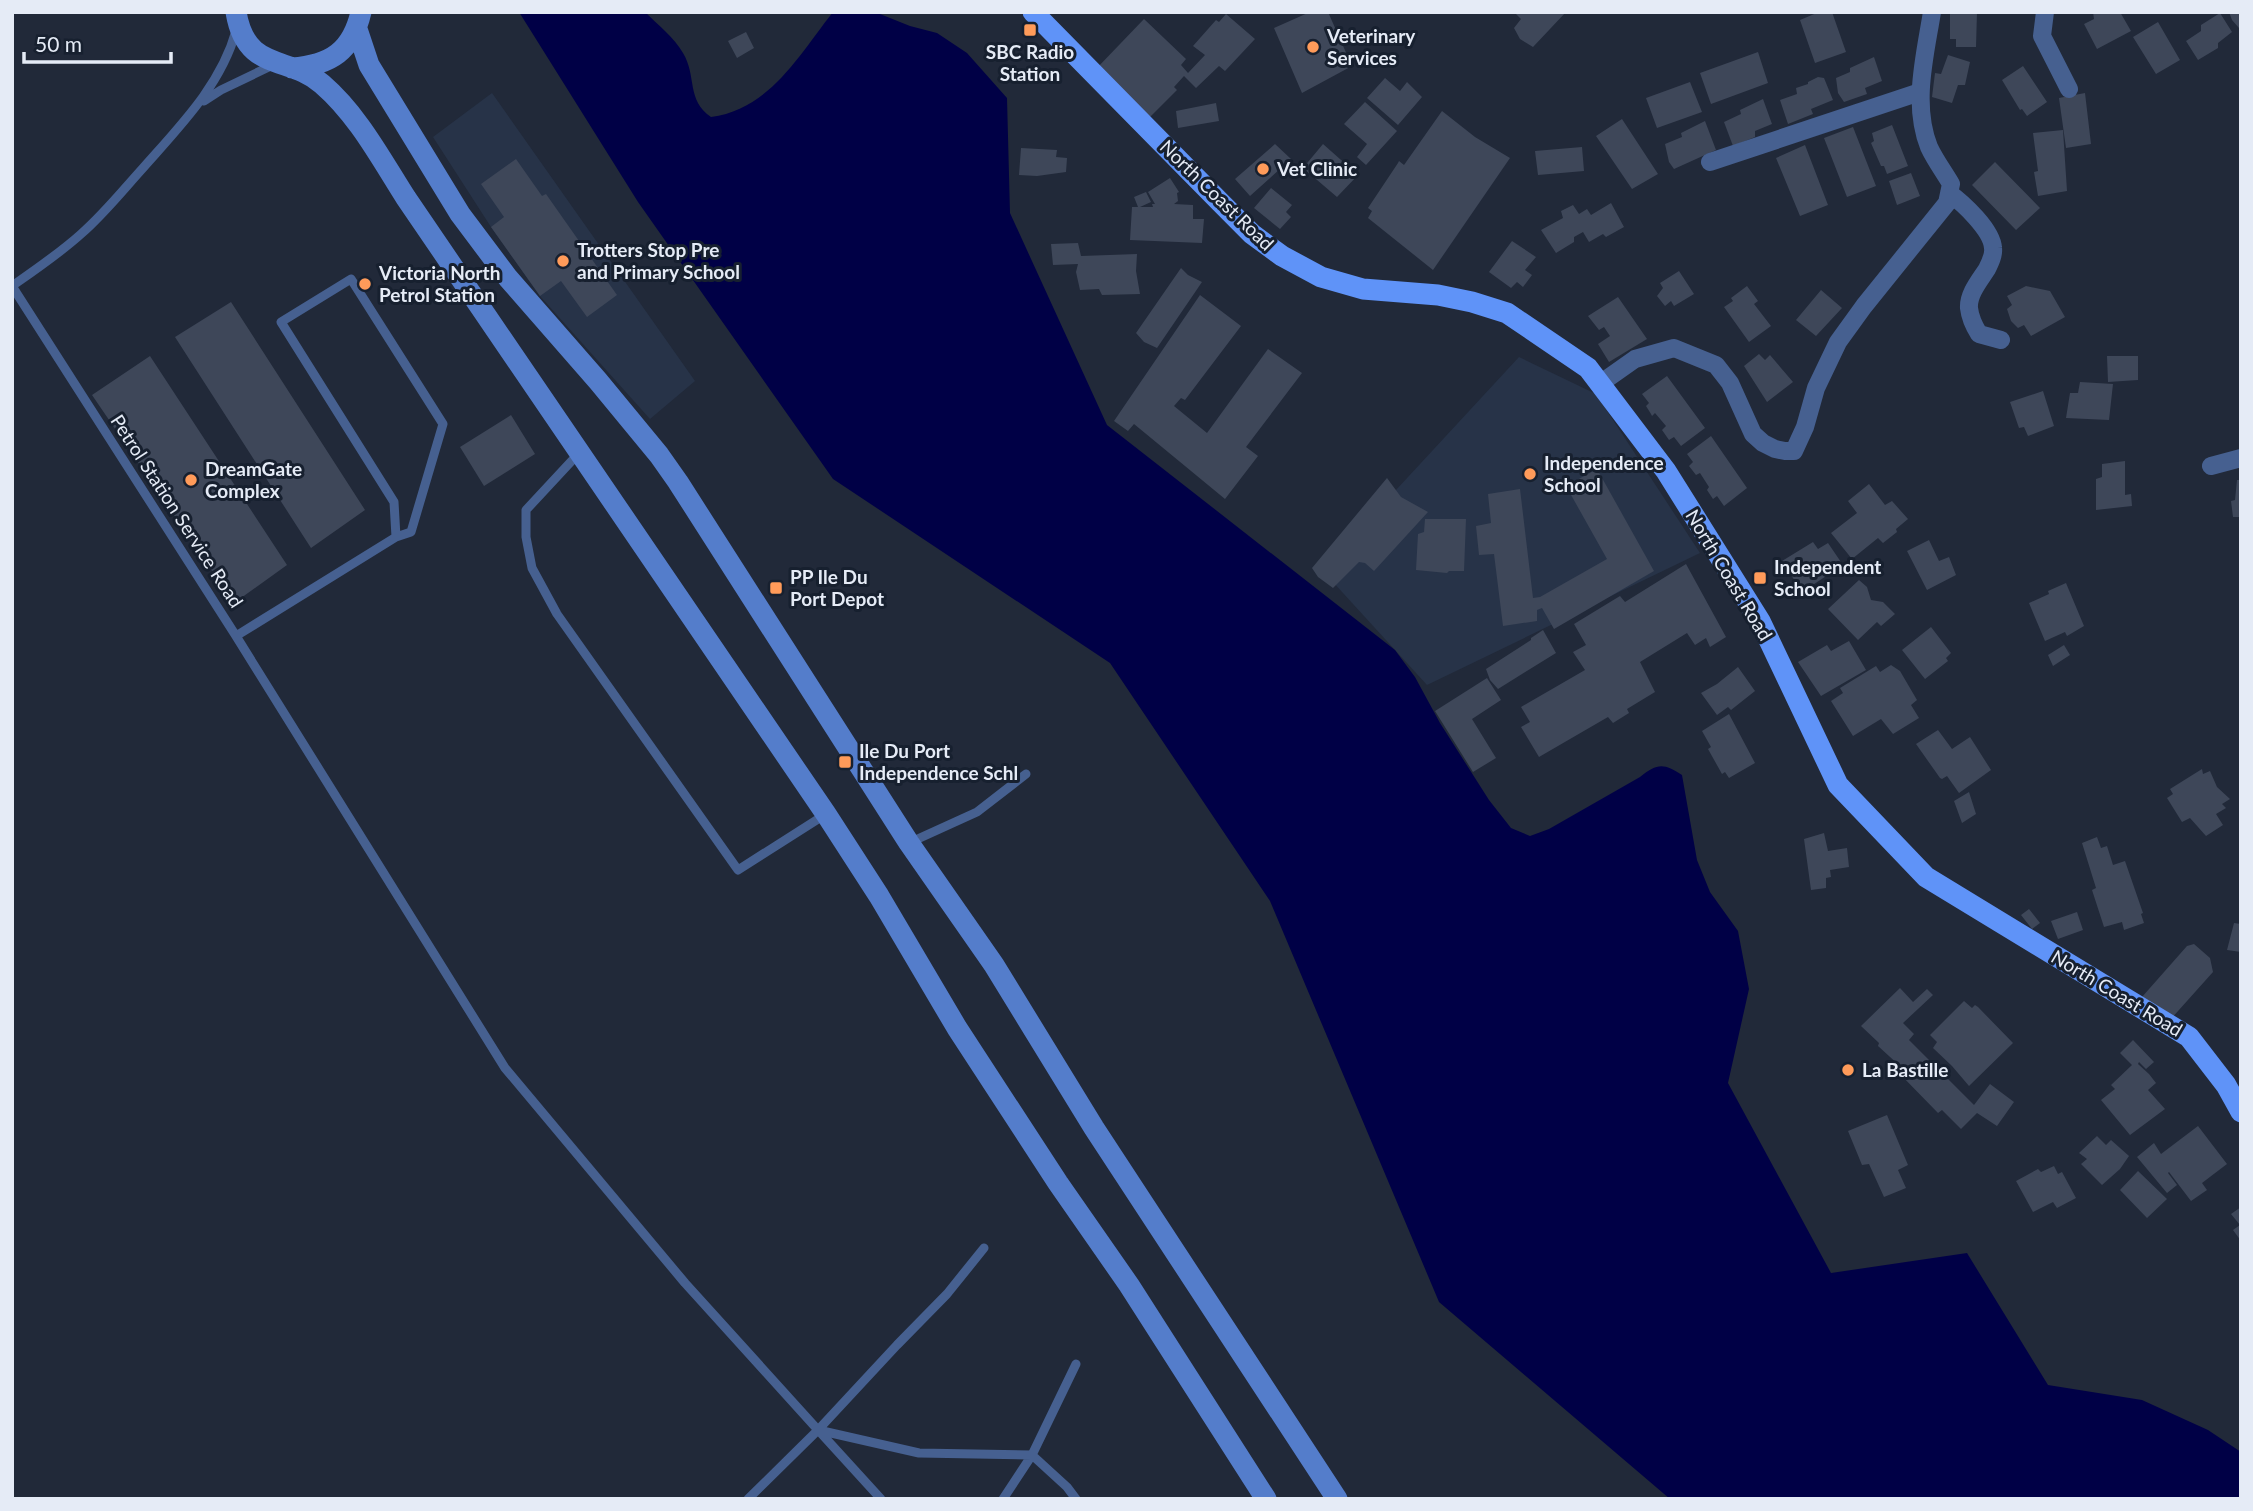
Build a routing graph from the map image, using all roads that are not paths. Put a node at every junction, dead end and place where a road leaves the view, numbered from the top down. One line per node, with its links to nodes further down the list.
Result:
1 (1032, 12): 14 (main road, North Coast Road)
2 (1932, 12): 8 (street)
3 (2045, 12): 7 (street)
4 (237, 18): 6 (street); 9 (lane)
5 (359, 20): 6 (street); 22 (street)
6 (284, 66): 9 (lane); 15 (street)
7 (2069, 89)
8 (1920, 92): 10 (street); 11 (street)
9 (197, 106): 12 (lane)
10 (1710, 162)
11 (1949, 193): 13 (street); 14 (street)
12 (12, 286): 19 (lane, Petrol Station Service Road)
13 (2001, 340)
14 (1601, 383): 23 (main road, North Coast Road)
15 (579, 453): 21 (street); 21 (lane)
16 (2241, 458): 17 (street)
17 (2211, 466)
18 (396, 537): 18 (lane, Petrol Station Service Road); 19 (lane, Petrol Station Service Road)
19 (236, 636): 26 (lane)
20 (1026, 774): 22 (lane)
21 (826, 814): 32 (street)
22 (909, 843): 33 (street)
23 (2241, 1112)
24 (984, 1248): 26 (lane)
25 (1076, 1364): 27 (lane)
26 (818, 1430): 27 (lane); 28 (lane); 29 (lane)
27 (1032, 1455): 30 (lane); 31 (lane)
28 (748, 1499)
29 (881, 1499)
30 (1003, 1499)
31 (1076, 1499)
32 (1266, 1499)
33 (1337, 1499)

